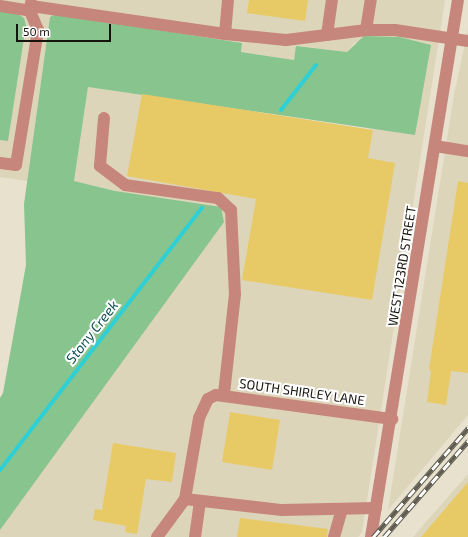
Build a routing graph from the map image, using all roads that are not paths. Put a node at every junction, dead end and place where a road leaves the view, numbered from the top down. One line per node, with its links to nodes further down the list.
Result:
1 (228, 0): 8 (street)
2 (332, 0): 9 (street)
3 (371, 0): 7 (street)
4 (458, 0): 10 (street, WEST 123RD STREET)
5 (0, 6): 6 (street)
6 (31, 6): 8 (street); 15 (street)
7 (366, 30): 9 (street); 10 (street)
8 (225, 34): 9 (street)
9 (327, 35)
10 (452, 39): 11 (street); 13 (street, WEST 123RD STREET)
11 (468, 41)
12 (104, 118): 16 (street)
13 (435, 146): 14 (street); 17 (street, WEST 123RD STREET)
14 (468, 150)
15 (0, 163)
16 (224, 394): 17 (street, SOUTH SHIRLEY LANE); 18 (street, SOUTH SHIRLEY LANE)
17 (392, 419): 20 (street, WEST 123RD STREET)
18 (185, 499): 19 (street); 22 (street)
19 (200, 501): 21 (street); 23 (street)
20 (376, 508): 21 (street); 25 (street, WEST 123RD STREET)
21 (342, 509): 24 (street)
22 (157, 537)
23 (195, 537)
24 (334, 537)
25 (371, 537)

